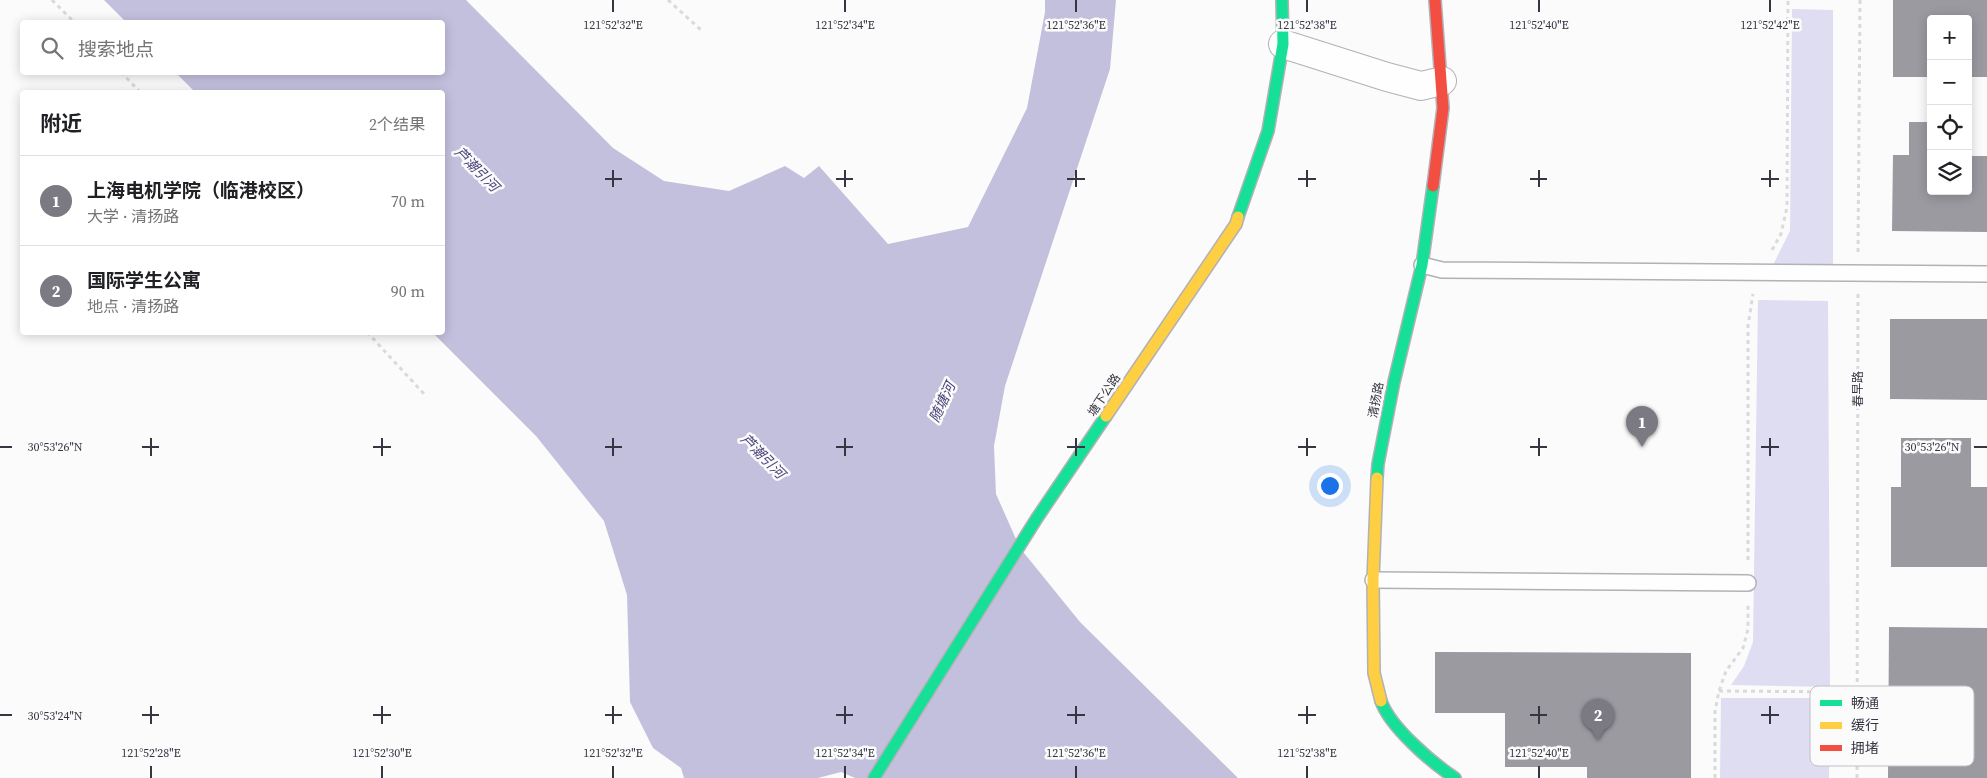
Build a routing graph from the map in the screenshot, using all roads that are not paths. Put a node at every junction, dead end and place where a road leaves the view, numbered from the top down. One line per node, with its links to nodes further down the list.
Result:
1 (1282, 0): 3 (main road, 塘下公路)
2 (1435, 0): 4 (main road, 清扬路)
3 (1283, 44): 4 (street); 9 (main road, 塘下公路)
4 (1442, 81): 5 (main road, 清扬路)
5 (1422, 265): 6 (lane); 7 (main road, 清扬路)
6 (1987, 274)
7 (1373, 580): 8 (lane); 10 (main road, 清扬路)
8 (1748, 583)
9 (874, 778)
10 (1455, 778)

